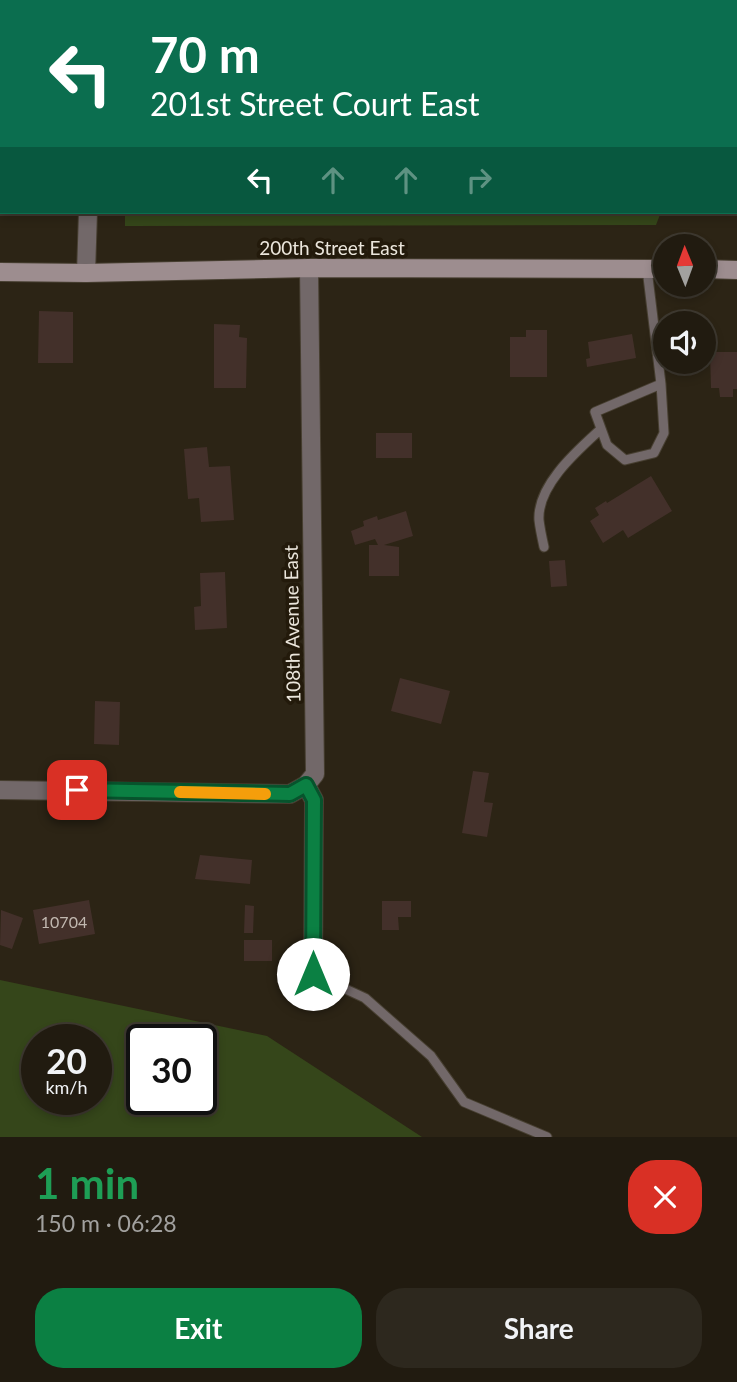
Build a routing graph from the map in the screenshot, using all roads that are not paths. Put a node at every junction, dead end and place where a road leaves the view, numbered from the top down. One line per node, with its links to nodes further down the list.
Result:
1 (88, 214): 7 (street)
2 (309, 268): 3 (street, 200th Street East); 7 (street, 200th Street East); 12 (street, 108th Avenue East)
3 (653, 269)
4 (716, 270): 5 (street)
5 (737, 270)
6 (0, 272): 7 (street, 200th Street East)
7 (86, 273)
8 (657, 298): 9 (lane)
9 (661, 384): 10 (lane); 10 (lane)
10 (601, 429): 11 (lane)
11 (544, 547)
12 (306, 785): 13 (street); 14 (street, 108th Avenue East)
13 (0, 790)
14 (313, 974): 15 (lane)
15 (547, 1137)

